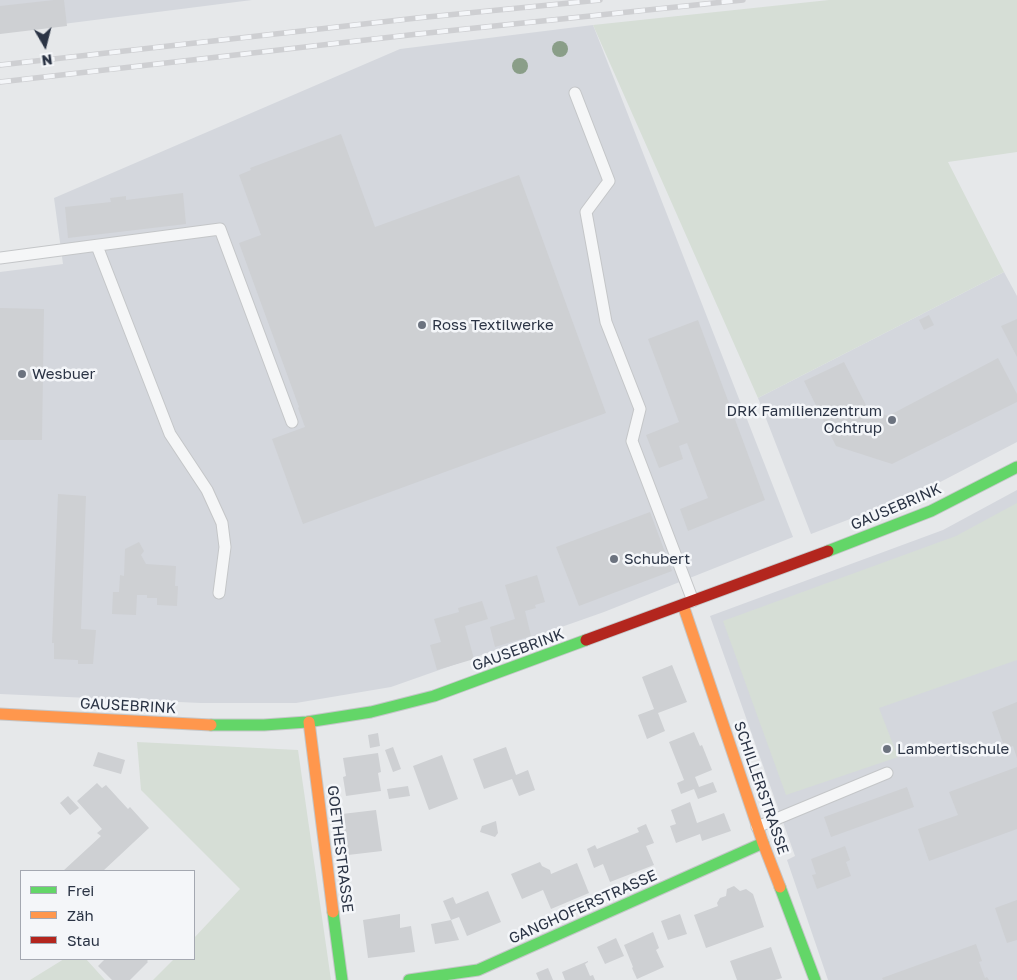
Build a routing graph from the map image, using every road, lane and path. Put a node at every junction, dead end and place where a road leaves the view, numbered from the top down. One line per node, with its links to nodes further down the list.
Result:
1 (575, 93): 7 (lane)
2 (97, 246): 3 (lane); 4 (lane); 6 (lane)
3 (0, 258)
4 (292, 422)
5 (1017, 467): 7 (main road, GAUSEBRINK)
6 (219, 593)
7 (688, 603): 9 (main road, GAUSEBRINK); 11 (main road, SCHILLERSTRASSE)
8 (0, 714): 9 (main road, GAUSEBRINK)
9 (309, 722): 13 (main road, GOETHESTRASSE)
10 (887, 773): 11 (lane)
11 (757, 826): 12 (main road, SCHILLERSTRASSE)
12 (763, 843): 14 (main road, GANGHOFERSTRASSE); 15 (main road, SCHILLERSTRASSE)
13 (342, 980)
14 (409, 980)
15 (815, 980)

